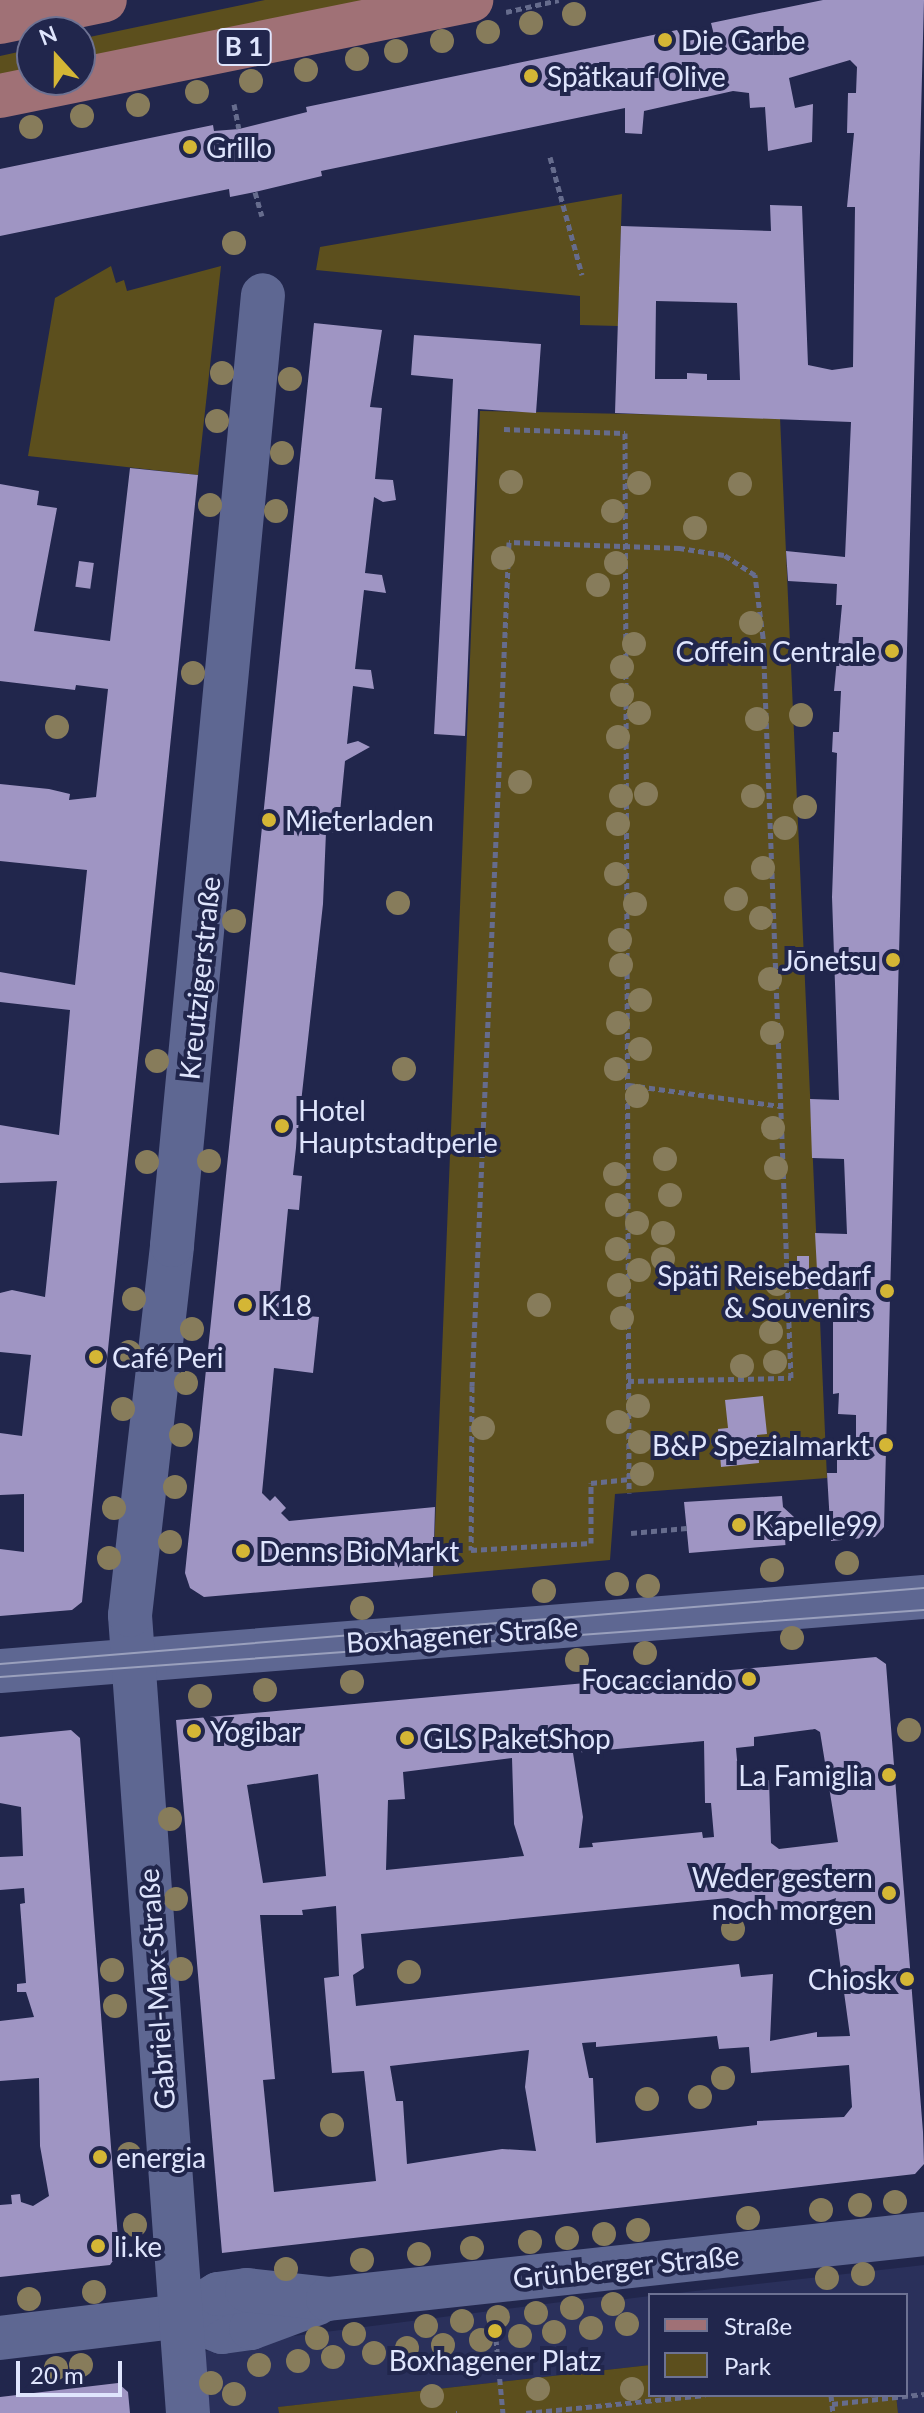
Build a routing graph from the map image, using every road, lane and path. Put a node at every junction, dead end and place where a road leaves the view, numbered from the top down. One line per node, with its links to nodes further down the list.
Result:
1 (105, 0): 3 (main road)
2 (471, 0): 4 (main road, B 1)
3 (0, 22)
4 (0, 96)
5 (234, 104): 6 (path)
6 (239, 129)
7 (550, 157): 10 (path)
8 (255, 192): 9 (path)
9 (262, 216)
10 (582, 275)
11 (263, 295): 24 (street, Kreutzigerstraße)
12 (504, 429): 13 (path)
13 (628, 544): 14 (path); 15 (path); 19 (path)
14 (629, 1085): 15 (path); 16 (path)
15 (780, 1106): 16 (path)
16 (628, 1381): 18 (path)
17 (719, 1441): 18 (path)
18 (631, 1443): 19 (path)
19 (630, 1479): 20 (path)
20 (629, 1493)
21 (687, 1528): 22 (path)
22 (631, 1533)
23 (924, 1597): 24 (street, Boxhagener Straße)
24 (132, 1660): 25 (street, Boxhagener Straße); 27 (street, Gabriel-Max-Straße)
25 (0, 1671)
26 (924, 2234): 27 (street, Grünberger Straße)
27 (181, 2316): 29 (street, Grünberger Straße); 34 (street, Gabriel-Max-Straße)
28 (495, 2329): 35 (path)
29 (0, 2338)
30 (685, 2397): 36 (path)
31 (831, 2397): 33 (path)
32 (896, 2397): 33 (path)
33 (832, 2404): 37 (path)
34 (188, 2413)
35 (503, 2413)
36 (526, 2413)
37 (833, 2413)

